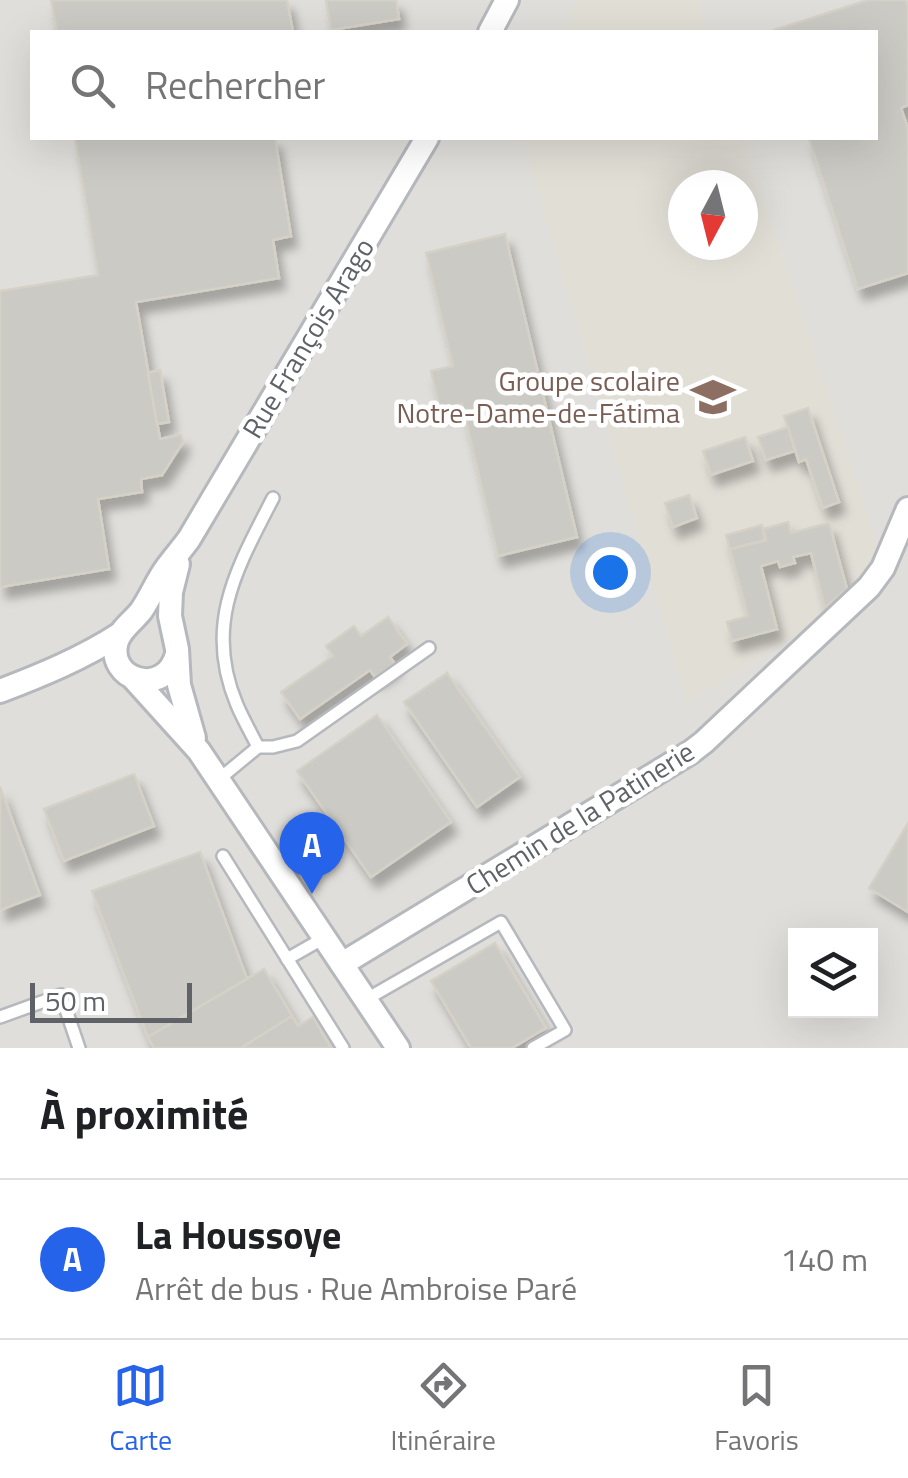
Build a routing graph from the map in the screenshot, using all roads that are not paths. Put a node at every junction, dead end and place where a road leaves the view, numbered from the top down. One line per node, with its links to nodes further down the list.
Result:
1 (508, 0): 2 (street)
2 (491, 30)
3 (426, 140): 6 (street, Rue François Arago)
4 (273, 498): 13 (lane)
5 (908, 509): 19 (street, Chemin de la Patinerie)
6 (188, 539): 7 (street, Rue François Arago); 8 (street, Rue François Arago)
7 (124, 630): 8 (street); 10 (street, Rue François Arago); 11 (street)
8 (176, 647): 11 (street); 14 (street, Rue François Arago)
9 (429, 648): 13 (lane)
10 (44, 674): 11 (street, Rue François Arago); 12 (street, Rue François Arago)
11 (130, 676): 14 (street)
12 (0, 690)
13 (258, 747): 15 (lane)
14 (198, 751): 15 (street)
15 (218, 780): 17 (street)
16 (222, 856): 18 (lane)
17 (324, 938): 18 (lane); 19 (street)
18 (288, 959): 23 (lane)
19 (342, 964): 20 (street)
20 (366, 1000): 24 (street); 25 (lane)
21 (0, 1017): 22 (lane)
22 (79, 1048)
23 (344, 1048)
24 (398, 1048)
25 (533, 1048)

